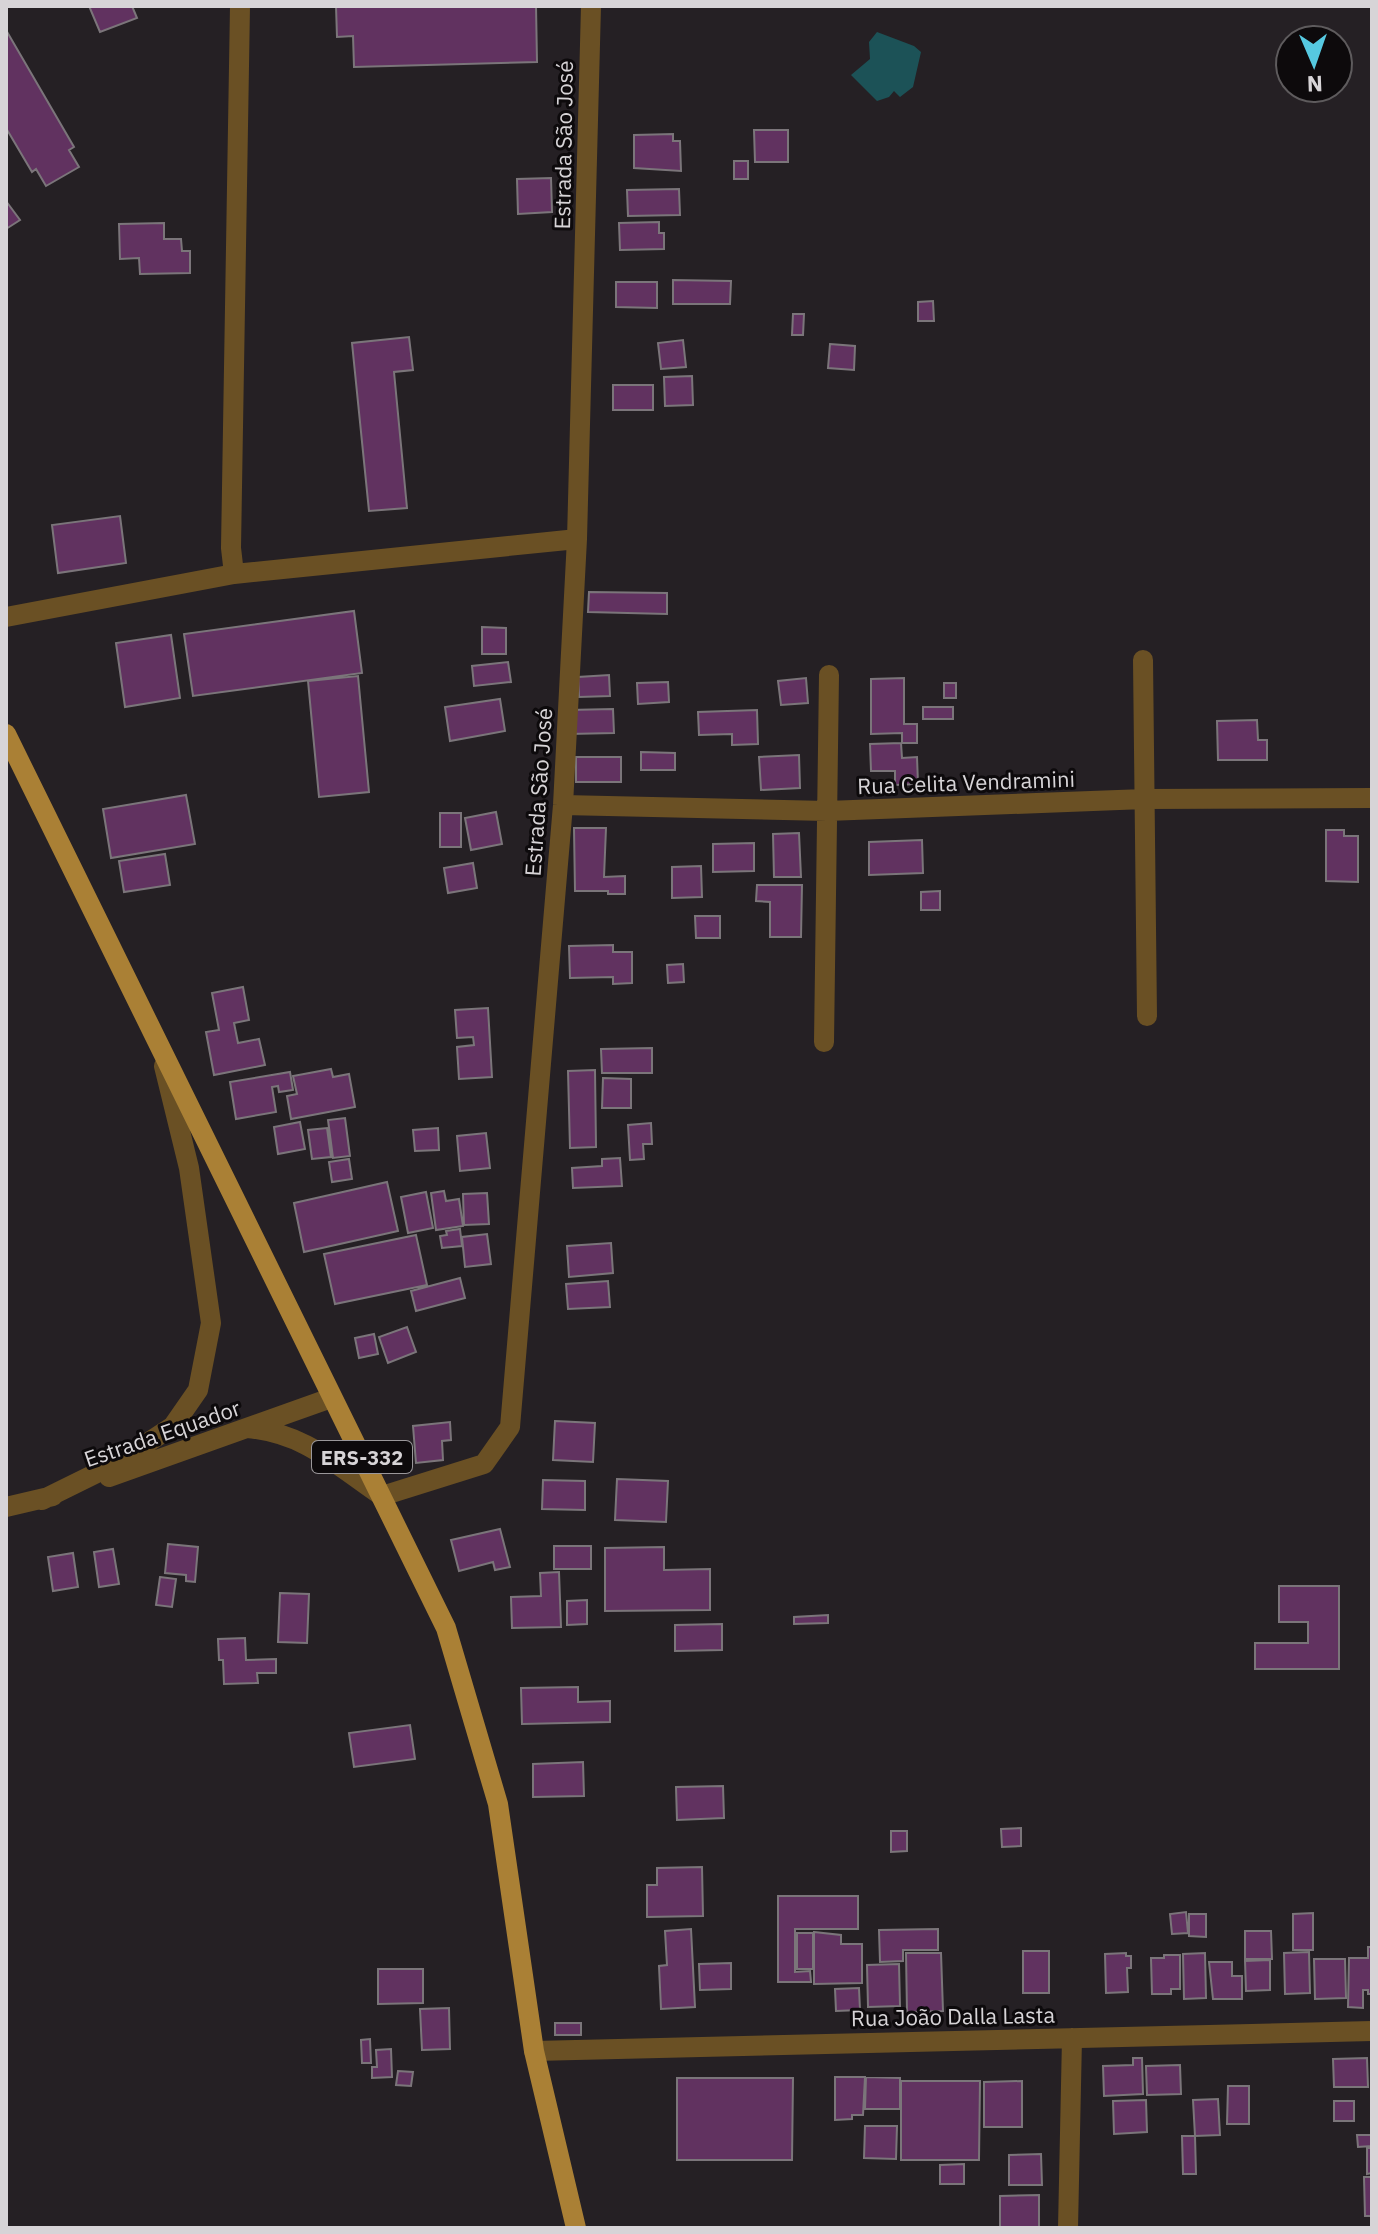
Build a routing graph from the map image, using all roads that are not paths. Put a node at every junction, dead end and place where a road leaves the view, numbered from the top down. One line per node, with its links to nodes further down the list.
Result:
1 (240, 6): 4 (street)
2 (591, 6): 3 (street, Estrada São José)
3 (577, 539): 4 (street); 11 (street, Estrada São José)
4 (234, 574): 5 (street)
5 (6, 617)
6 (1143, 660): 10 (street)
7 (829, 675): 12 (street)
8 (6, 734): 15 (main road, ERS-332)
9 (1372, 798): 10 (street, Rua Celita Vendramini)
10 (1145, 799): 12 (street, Rua Celita Vendramini); 13 (street)
11 (563, 805): 12 (street, Rua Celita Vendramini); 18 (street, Estrada São José)
12 (827, 811): 14 (street)
13 (1147, 1016)
14 (824, 1042)
15 (160, 1049): 16 (main road, ERS-332); 19 (street)
16 (331, 1398): 17 (street, Estrada Equador); 18 (main road, ERS-332)
17 (247, 1428): 18 (street); 19 (street, Estrada Equador)
18 (382, 1496): 23 (main road, ERS-332)
19 (42, 1500): 20 (street, Estrada Equador)
20 (6, 1507)
21 (1372, 2031): 22 (street, Rua João Dalla Lasta)
22 (1072, 2038): 23 (street, Rua João Dalla Lasta); 25 (street)
23 (534, 2051): 24 (main road, ERS-332)
24 (576, 2228)
25 (1068, 2228)

